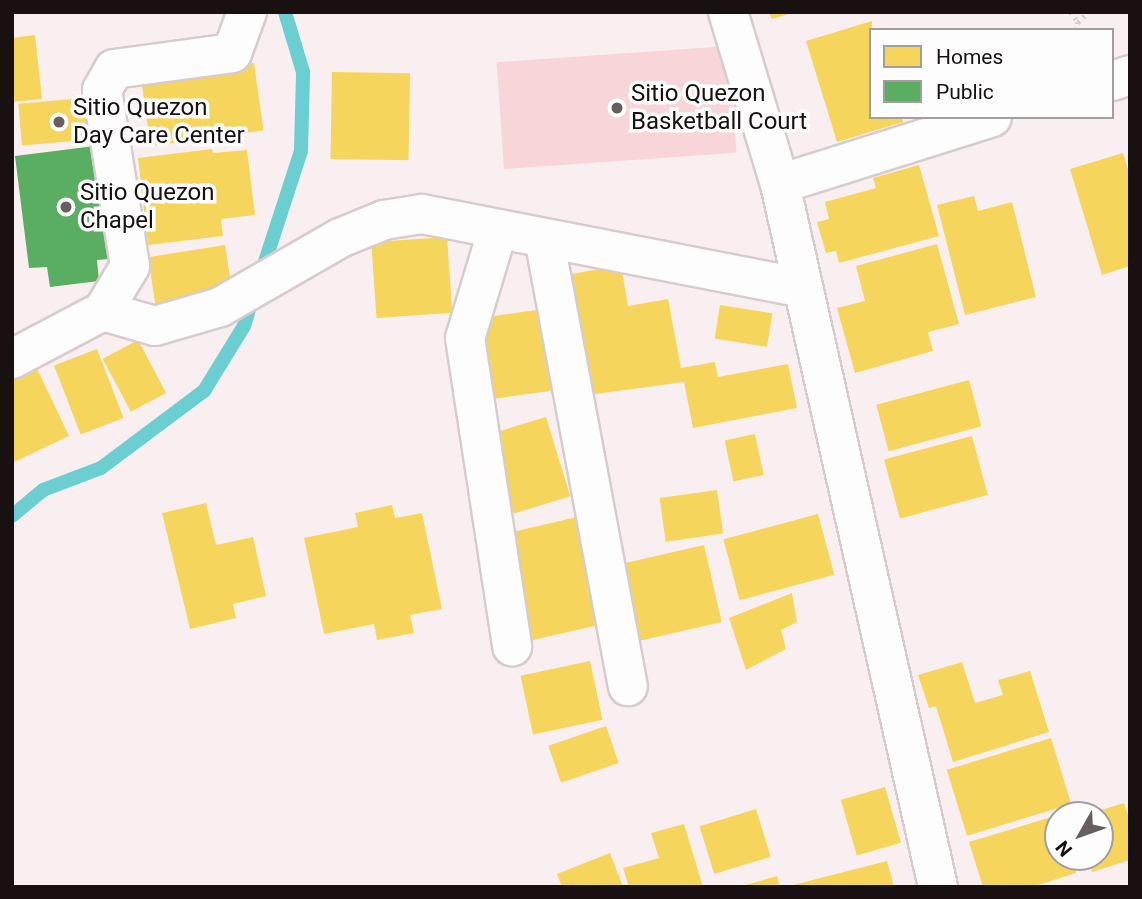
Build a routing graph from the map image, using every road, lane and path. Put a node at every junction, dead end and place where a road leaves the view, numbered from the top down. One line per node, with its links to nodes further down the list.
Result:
1 (247, 12): 12 (street)
2 (728, 12): 8 (street)
3 (1071, 12): 5 (path)
4 (1088, 12): 5 (path)
5 (1078, 22): 6 (path)
6 (1076, 28)
7 (986, 119): 8 (street)
8 (780, 184): 11 (street)
9 (498, 229): 10 (street); 12 (street); 14 (street)
10 (544, 238): 11 (street); 15 (street)
11 (802, 288): 16 (street)
12 (103, 311): 13 (street)
13 (12, 359)
14 (512, 646)
15 (628, 686)
16 (938, 887)

